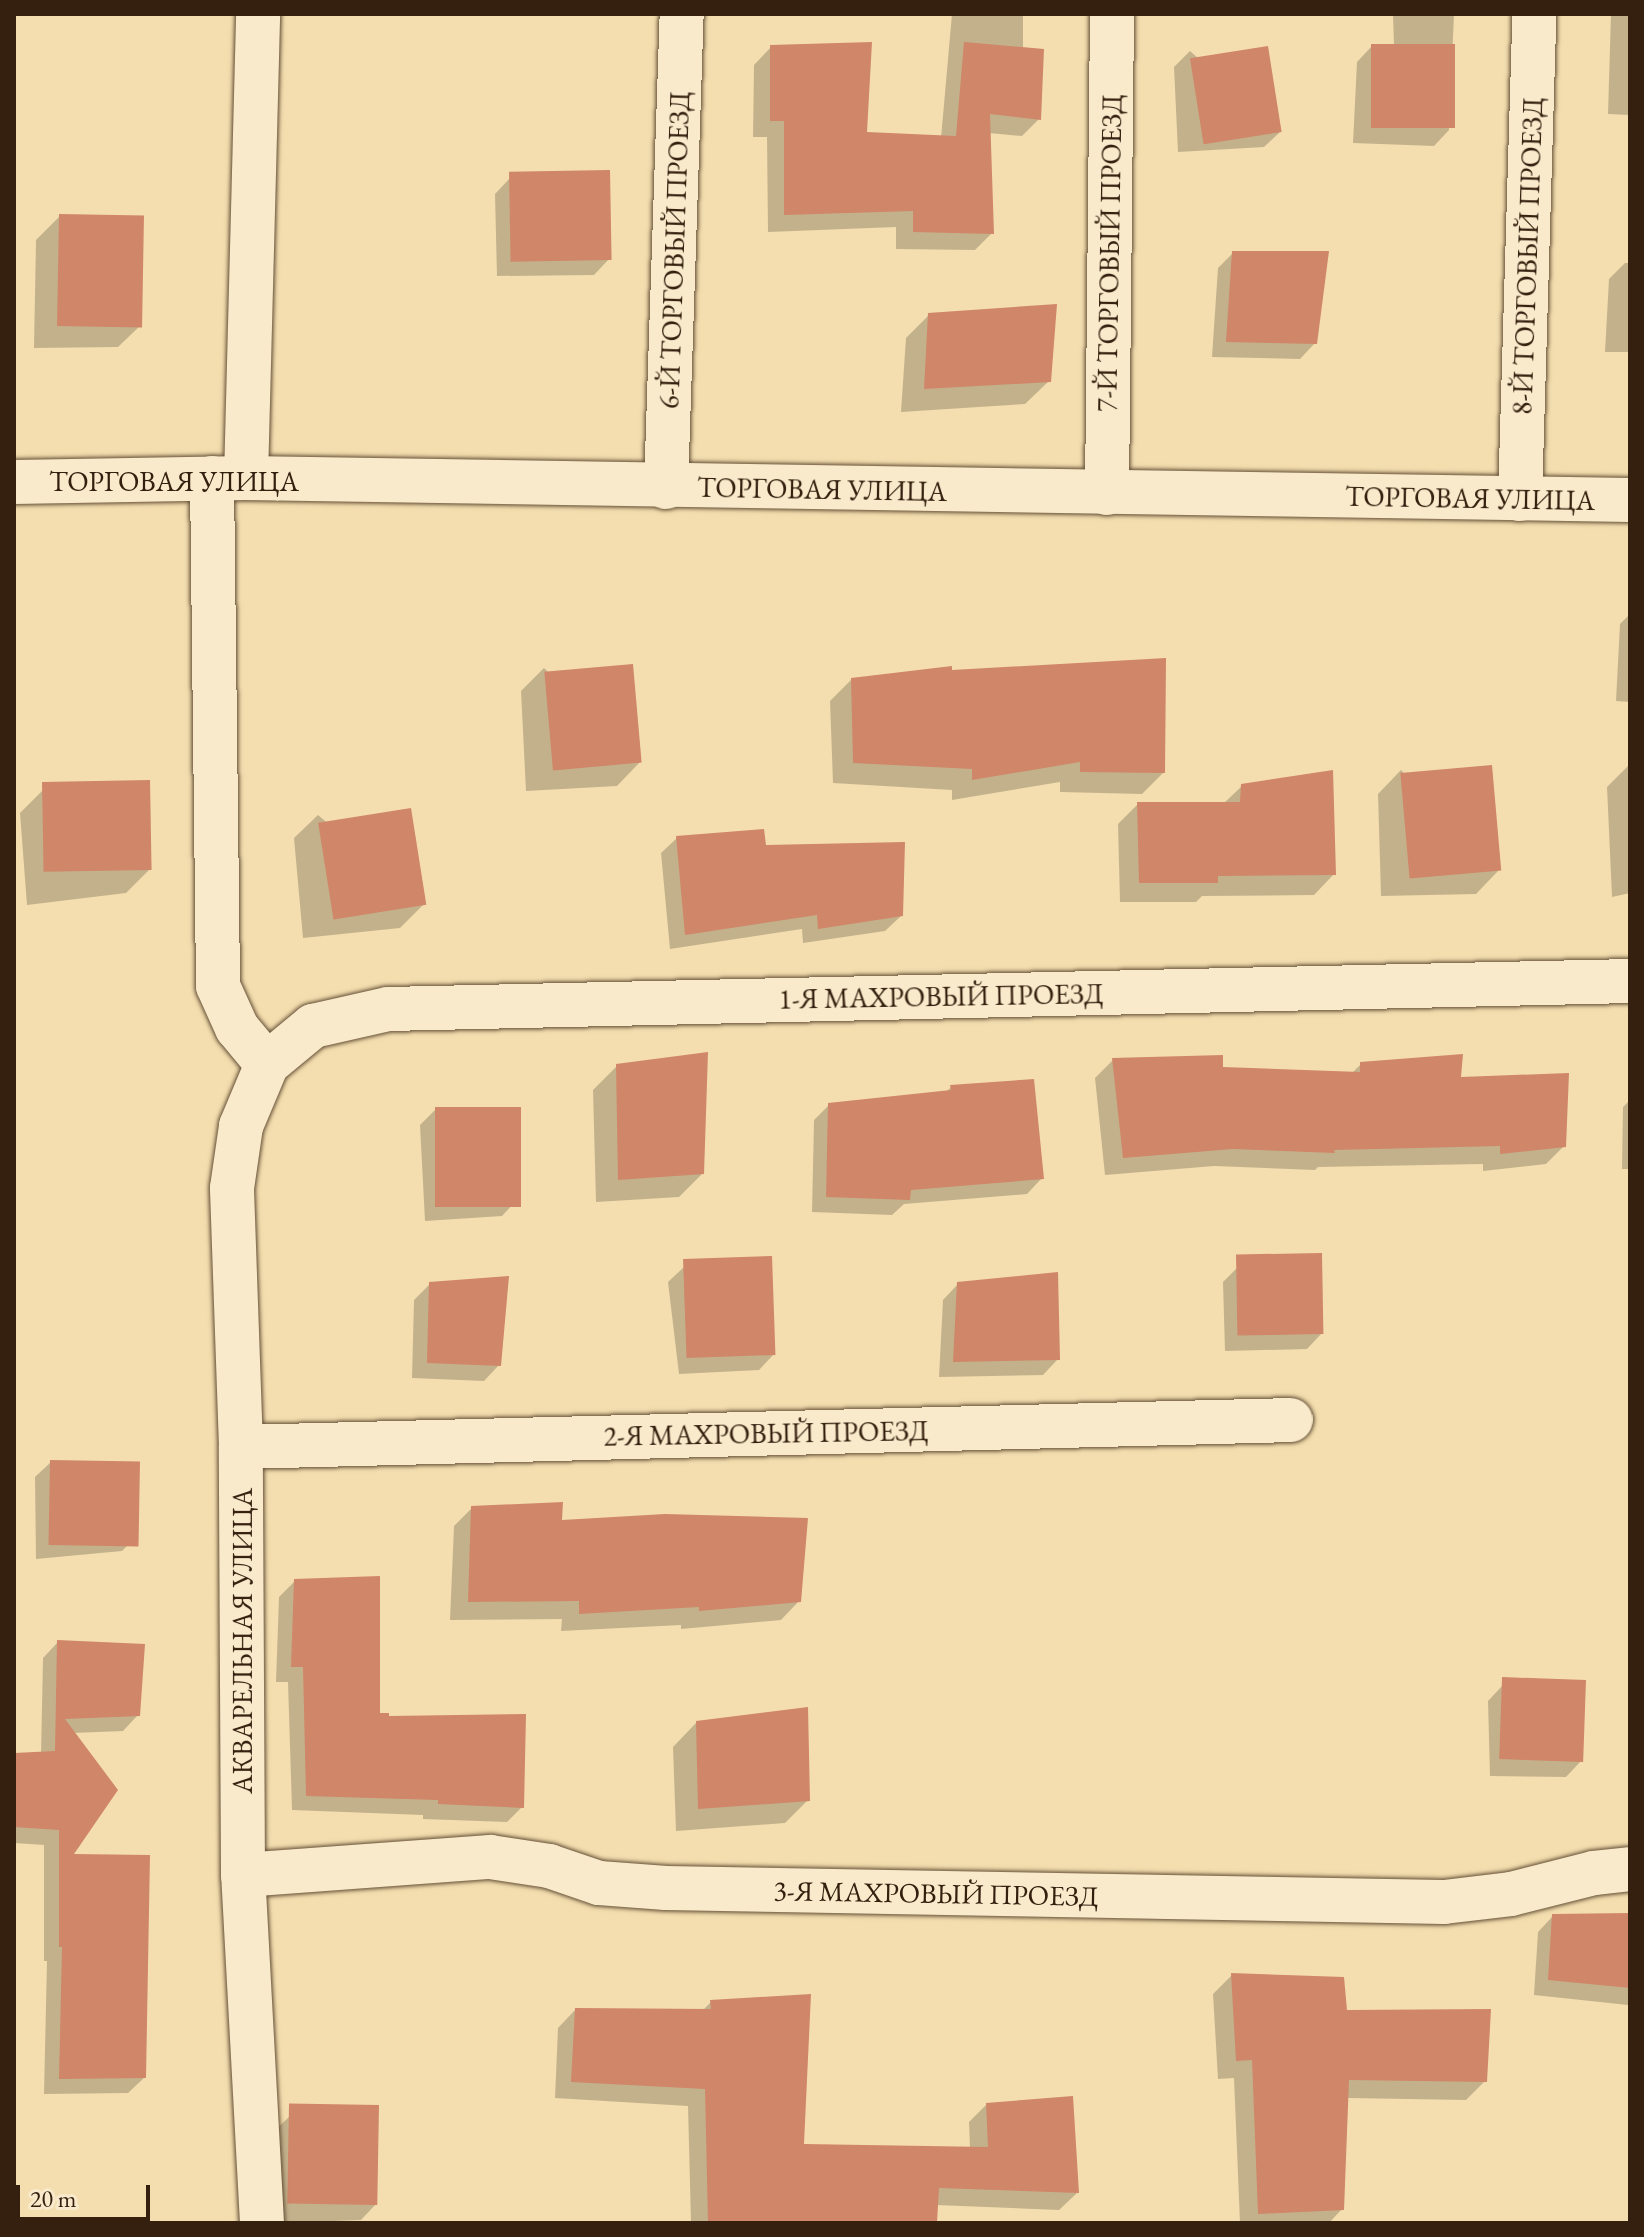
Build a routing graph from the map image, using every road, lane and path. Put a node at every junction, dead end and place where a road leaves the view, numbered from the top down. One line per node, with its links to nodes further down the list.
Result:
1 (258, 14): 5 (street)
2 (682, 14): 7 (street, 6-Й ТОРГОВЫЙ ПРОЕЗД)
3 (1112, 14): 8 (street, 7-Й ТОРГОВЫЙ ПРОЕЗД)
4 (1534, 14): 9 (street, 8-Й ТОРГОВЫЙ ПРОЕЗД)
5 (229, 478): 6 (street, ТОРГОВАЯ УЛИЦА); 7 (street, ТОРГОВАЯ УЛИЦА); 12 (street)
6 (14, 482)
7 (666, 487): 8 (street, ТОРГОВАЯ УЛИЦА)
8 (1107, 493): 9 (street, ТОРГОВАЯ УЛИЦА)
9 (1520, 499): 10 (street, ТОРГОВАЯ УЛИЦА)
10 (1630, 500)
11 (1630, 981): 12 (street, 1-Я МАХРОВЫЙ ПРОЕЗД)
12 (267, 1064): 14 (street, АКВАРЕЛЬНАЯ УЛИЦА)
13 (1291, 1420): 14 (street, 2-Я МАХРОВЫЙ ПРОЕЗД)
14 (241, 1447): 16 (street, АКВАРЕЛЬНАЯ УЛИЦА)
15 (1630, 1869): 16 (street, 3-Я МАХРОВЫЙ ПРОЕЗД)
16 (243, 1875): 17 (street, АКВАРЕЛЬНАЯ УЛИЦА)
17 (262, 2223)

